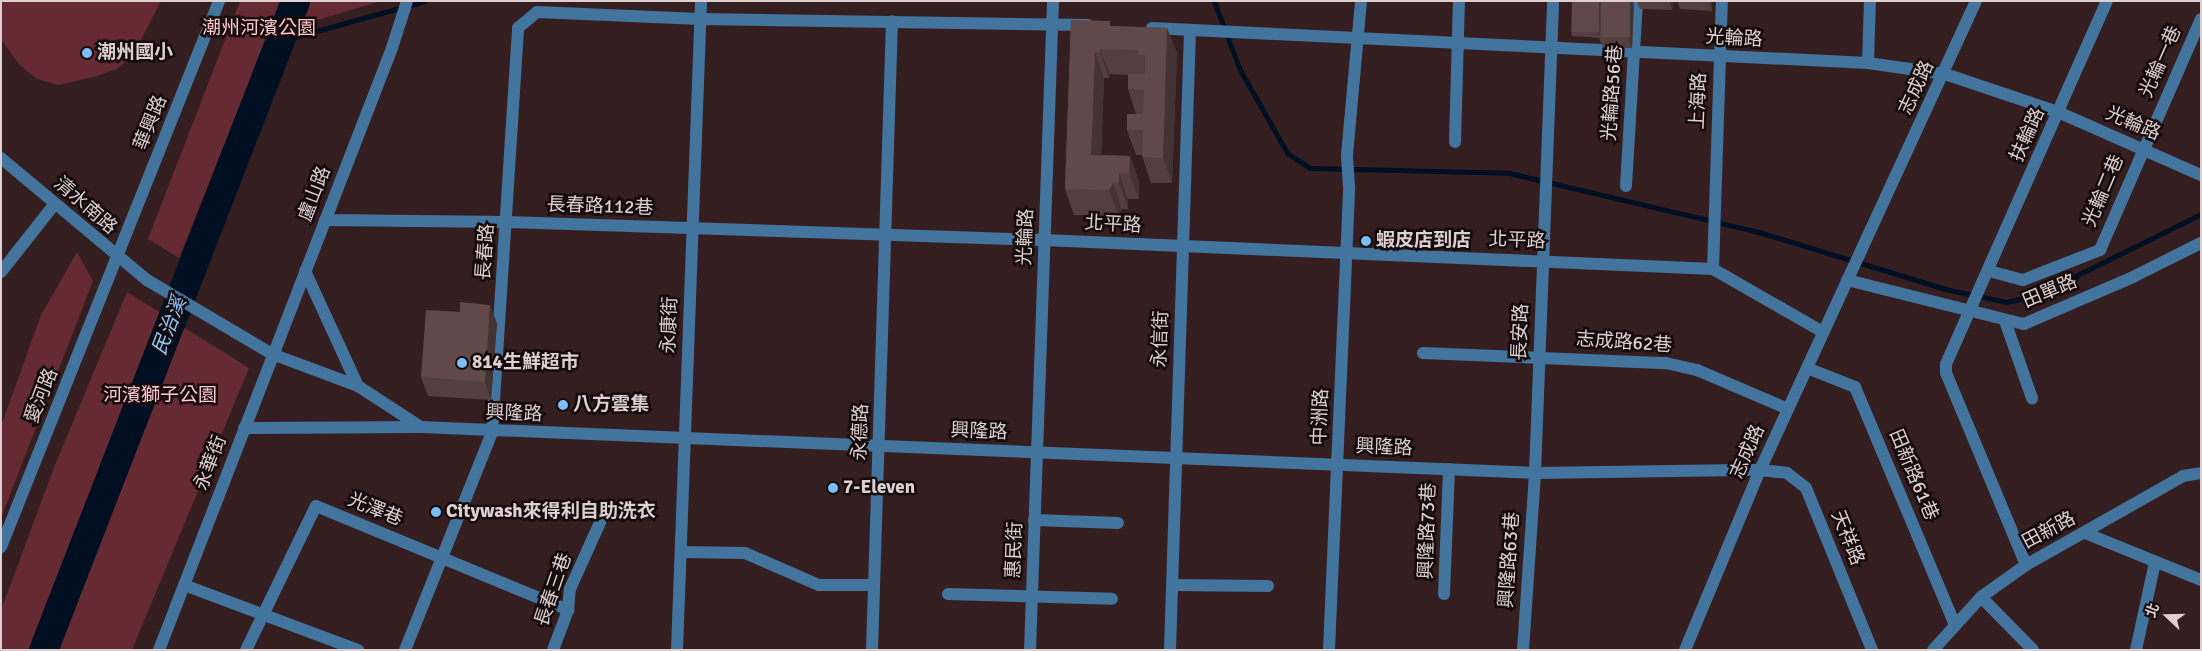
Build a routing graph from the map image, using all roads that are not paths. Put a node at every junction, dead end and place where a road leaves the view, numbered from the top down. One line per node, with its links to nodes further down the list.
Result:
1 (219, 1): 42 (street, 華興路)
2 (407, 1): 34 (street, 盧山路)
3 (701, 1): 13 (street, 永康街)
4 (1053, 1): 16 (street, 光輪路)
5 (1361, 1): 20 (street)
6 (1459, 1): 21 (street)
7 (1553, 1): 22 (street)
8 (1637, 1): 23 (street, 光輪路56巷)
9 (1722, 1): 24 (street, 上海路)
10 (1870, 1): 25 (street)
11 (1976, 1): 26 (street, 志成路)
12 (2107, 1): 27 (street, 扶輪路)
13 (700, 19): 15 (street, 長春路); 35 (street, 長春路); 36 (street, 永康街)
14 (2201, 19): 29 (street, 光輪一巷)
15 (892, 21): 16 (street, 長春路); 37 (street, 永德路)
16 (1053, 23): 17 (street); 38 (street, 光輪路)
17 (1102, 26)
18 (1141, 28): 19 (street)
19 (1195, 30): 20 (street, 光輪路); 40 (street, 永信街)
20 (1360, 38): 21 (street, 光輪路); 41 (street, 中洲路)
21 (1458, 42): 22 (street, 光輪路); 28 (street)
22 (1552, 46): 23 (street, 光輪路); 43 (street, 長安路)
23 (1635, 53): 24 (street, 光輪路); 32 (street, 光輪路56巷)
24 (1719, 57): 25 (street, 光輪路); 44 (street, 上海路)
25 (1868, 63): 26 (street, 光輪路)
26 (1945, 74): 27 (street, 光輪路); 48 (street, 志成路)
27 (2058, 112): 29 (street, 光輪路); 46 (street, 扶輪路)
28 (1455, 142)
29 (2143, 148): 31 (street, 光輪路); 46 (street, 光輪二巷)
30 (1, 158): 33 (street, 清水南路)
31 (2201, 175)
32 (1626, 186)
33 (54, 206): 42 (street, 清水南路); 47 (street)
34 (325, 220): 35 (street, 長春路112巷); 45 (street, 盧山路)
35 (507, 222): 36 (street, 長春路112巷); 62 (street, 長春路)
36 (692, 230): 37 (street, 長春路112巷); 63 (street, 永康街)
37 (886, 236): 38 (street, 北平路); 64 (street, 永德路)
38 (1044, 240): 40 (street, 北平路); 65 (street, 光輪路)
39 (2201, 242): 51 (street, 田單路)
40 (1183, 248): 41 (street, 北平路); 66 (street, 永信街)
41 (1346, 255): 43 (street, 北平路); 67 (street, 中洲路)
42 (117, 259): 50 (street, 清水南路); 76 (street, 愛河路)
43 (1543, 260): 44 (street, 北平路); 55 (street, 長安路)
44 (1713, 269): 52 (street, 北平路)
45 (305, 271): 54 (street, 盧山路); 57 (street)
46 (1989, 271): 49 (street, 扶輪路)
47 (1, 272)
48 (1848, 276): 49 (street, 田單路); 52 (street, 志成路)
49 (1971, 311): 51 (street, 田單路); 80 (street)
50 (211, 319): 54 (street, 興隆路)
51 (2005, 321): 58 (street)
52 (1824, 332): 56 (street, 志成路)
53 (1423, 352): 55 (street, 志成路62巷)
54 (272, 354): 57 (street, 興隆路); 61 (street, 永華街)
55 (1539, 356): 59 (street, 志成路62巷); 70 (street, 長安路)
56 (1807, 368): 59 (street, 志成路); 93 (street, 田新路61巷)
57 (358, 386): 60 (street, 興隆路)
58 (2032, 398)
59 (1788, 409): 69 (street, 志成路)
60 (421, 427): 61 (street, 興隆路); 62 (street, 興隆路)
61 (244, 428): 82 (street, 永華街)
62 (492, 432): 63 (street, 興隆路); 78 (street, 長春路)
63 (685, 438): 64 (street, 興隆路); 77 (street, 永康街)
64 (880, 448): 65 (street, 興隆路); 83 (street, 永德路)
65 (1037, 452): 66 (street, 興隆路); 73 (street, 惠民街)
66 (1176, 458): 67 (street, 興隆路); 84 (street, 永信街)
67 (1337, 465): 68 (street, 興隆路); 103 (street, 中洲路)
68 (1449, 469): 70 (street, 興隆路); 87 (street, 興隆路73巷)
69 (1760, 470): 70 (street, 天祥路); 105 (street, 志成路); 106 (street, 天祥路)
70 (1536, 473): 104 (street, 興隆路63巷)
71 (2201, 473): 75 (street, 田新路)
72 (603, 516): 91 (street, 長春三巷)
73 (1034, 520): 74 (street); 88 (street, 惠民街)
74 (1118, 523)
75 (2085, 533): 79 (street); 80 (street, 田新路)
76 (2, 545)
77 (681, 552): 83 (street); 99 (street, 永康街)
78 (440, 557): 91 (street, 光澤巷); 92 (street, 光澤巷); 97 (street, 長春路)
79 (2155, 562): 81 (street); 109 (street)
80 (2026, 565): 89 (street, 田新路)
81 (2201, 580)
82 (184, 585): 92 (street); 94 (street, 永華街)
83 (874, 585): 100 (street, 永德路)
84 (1172, 585): 85 (street); 102 (street, 永信街)
85 (1268, 586)
86 (948, 594): 88 (street)
87 (1444, 594)
88 (1032, 597): 90 (street); 101 (street, 惠民街)
89 (1981, 598): 93 (street, 田新路); 108 (street)
90 (1112, 599)
91 (568, 610): 98 (street, 長春三巷)
92 (263, 613): 95 (street, 光澤巷); 96 (street)
93 (1955, 625): 107 (street, 田新路)
94 (159, 650)
95 (246, 650)
96 (358, 650)
97 (405, 650)
98 (553, 650)
99 (677, 650)
100 (872, 650)
101 (1030, 650)
102 (1170, 650)
103 (1330, 650)
104 (1523, 650)
105 (1685, 650)
106 (1872, 650)
107 (1933, 650)
108 (2033, 650)
109 (2136, 650)

